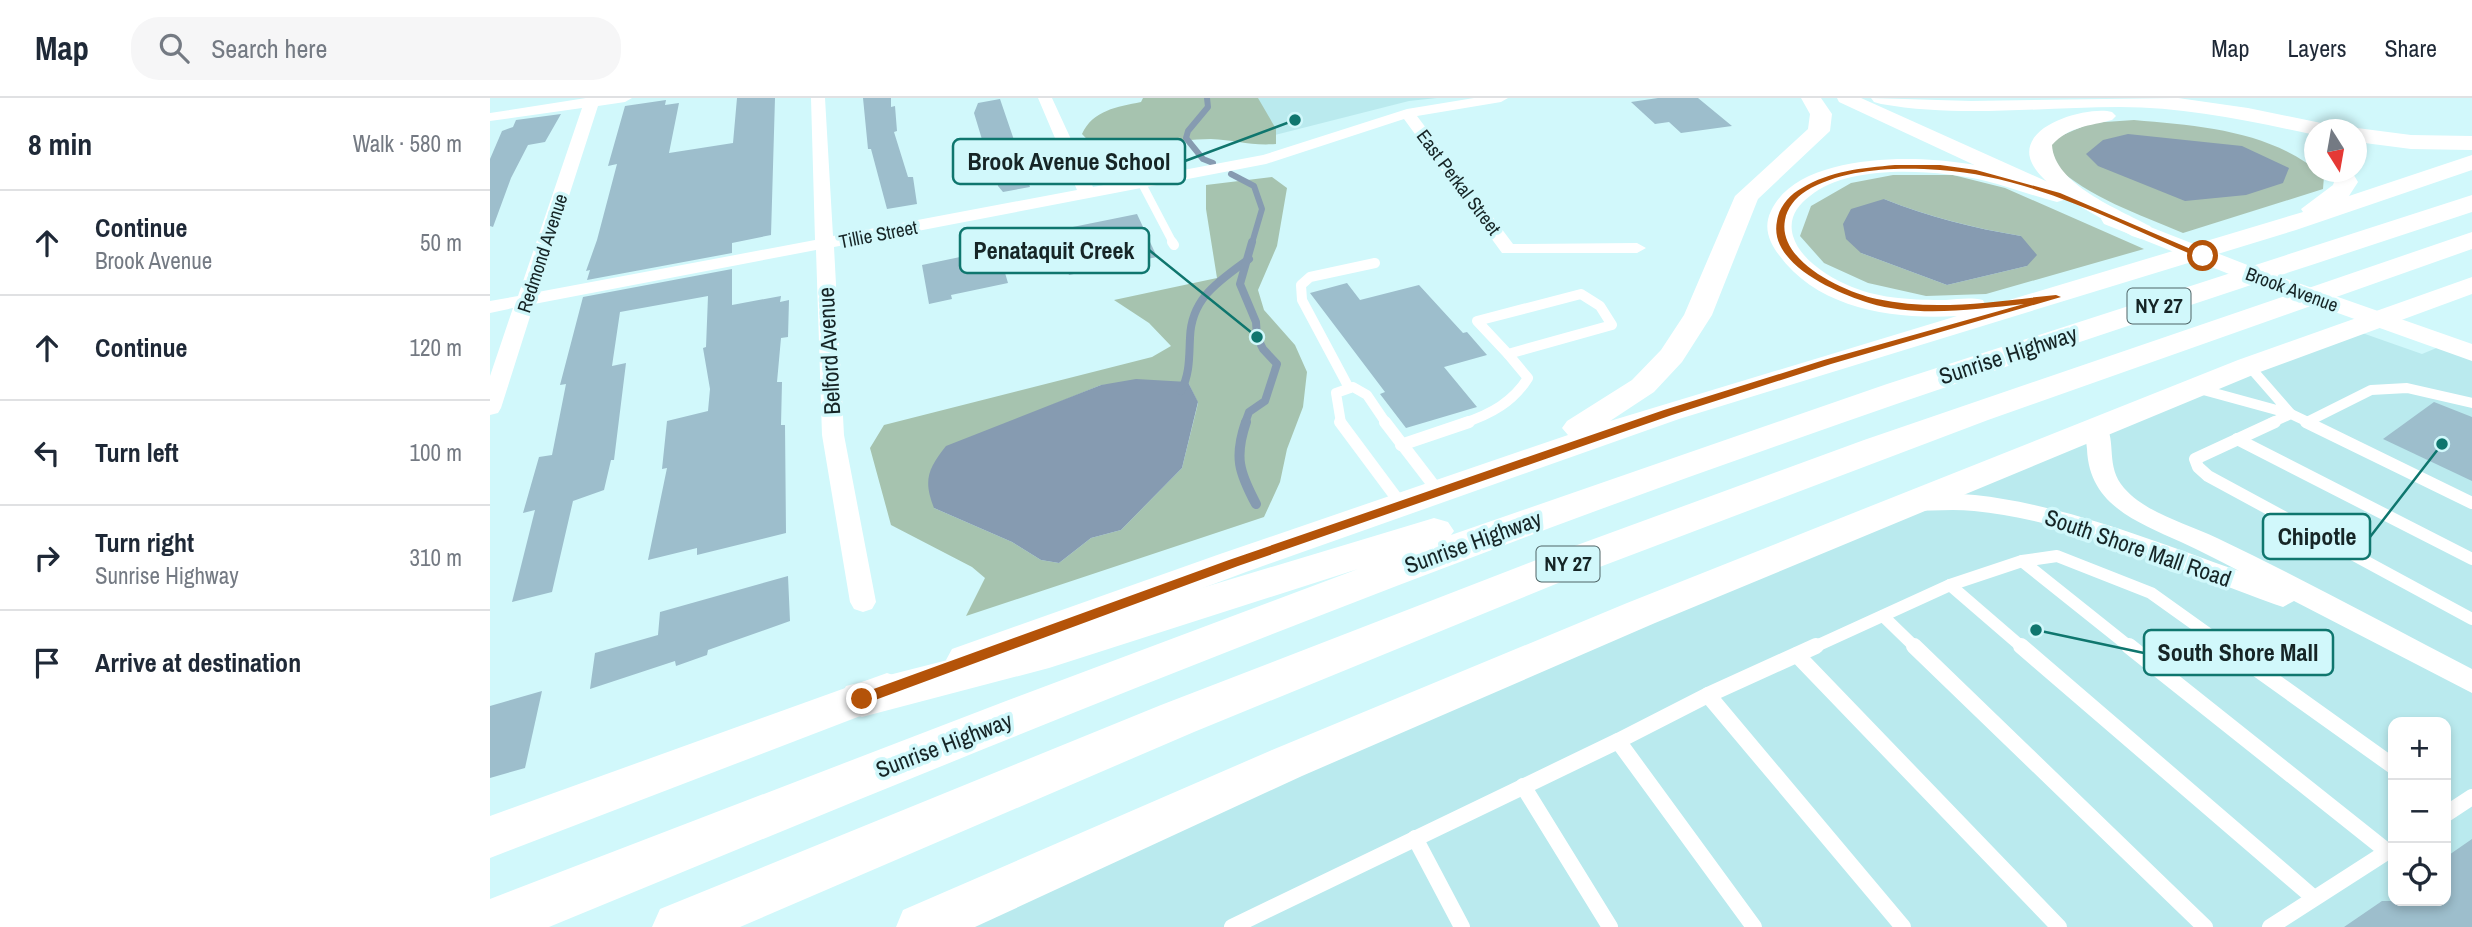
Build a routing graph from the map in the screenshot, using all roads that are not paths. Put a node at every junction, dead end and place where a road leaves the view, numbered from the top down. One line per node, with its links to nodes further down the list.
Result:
1 (625, 98): 8 (street)
2 (818, 98): 24 (street, Belford Avenue)
3 (1045, 98): 18 (street)
4 (1501, 98): 9 (street, Tillie Street)
5 (1811, 98): 44 (main road)
6 (1846, 98): 19 (street, Brook Avenue)
7 (1881, 98): 11 (main road)
8 (592, 100): 10 (street); 30 (street, Redmond Avenue)
9 (1407, 113): 17 (street, Tillie Street); 26 (street, East Perkal Street)
10 (490, 117)
11 (2304, 126)
12 (2367, 136): 13 (main road)
13 (2472, 143)
14 (2304, 148): 22 (main road)
15 (2472, 162): 21 (main road, Sunrise Highway)
16 (2346, 182): 21 (main road)
17 (1142, 184): 18 (street, Tillie Street); 25 (lane)
18 (1088, 195): 24 (street, Tillie Street)
19 (2057, 195): 22 (street, Brook Avenue); 29 (main road)
20 (2472, 203): 45 (highway, Sunrise Highway / NY 27)
21 (2287, 225): 29 (main road, Sunrise Highway)
22 (2141, 231): 32 (street, Brook Avenue)
23 (2472, 240): 72 (highway, Sunrise Highway / NY 27)
24 (823, 244): 30 (street, Tillie Street); 53 (street, Belford Avenue)
25 (1174, 245)
26 (1637, 248)
27 (1375, 263): 35 (lane)
28 (2472, 285): 34 (main road)
29 (2056, 297): 44 (main road, Sunrise Highway)
30 (526, 300): 31 (street, Tillie Street); 38 (street, Redmond Avenue)
31 (490, 307)
32 (2472, 353)
33 (1508, 354): 33 (lane); 43 (lane)
34 (2249, 366): 36 (main road); 39 (lane)
35 (1349, 388): 43 (lane); 49 (lane)
36 (2196, 388): 39 (lane); 41 (main road)
37 (2472, 403): 40 (lane)
38 (490, 408)
39 (2291, 414): 40 (lane); 42 (lane)
40 (2307, 422): 48 (lane)
41 (2096, 428): 47 (main road); 56 (street, South Shore Mall Road)
42 (2237, 439): 50 (lane); 55 (lane)
43 (1401, 445): 46 (lane)
44 (1524, 461): 46 (main road, Sunrise Highway)
45 (1654, 477): 60 (highway); 71 (highway, Sunrise Highway / NY 27)
46 (1437, 491): 49 (main road, Sunrise Highway)
47 (1910, 503): 56 (street, South Shore Mall Road); 73 (main road)
48 (2472, 503)
49 (1401, 504): 60 (main road, Sunrise Highway)
50 (2472, 559)
51 (2022, 561): 52 (lane); 62 (lane); 68 (lane)
52 (1950, 586): 54 (lane); 70 (lane)
53 (863, 602)
54 (1883, 616): 57 (lane); 80 (lane)
55 (2472, 619)
56 (2360, 624): 58 (street, South Shore Mall Road)
57 (1797, 655): 59 (lane); 79 (lane)
58 (2472, 682)
59 (1708, 695): 61 (lane); 78 (lane)
60 (862, 699): 66 (main road, Sunrise Highway)
61 (1618, 741): 63 (lane); 77 (lane)
62 (2388, 762)
63 (1523, 786): 67 (lane); 76 (lane)
64 (2472, 797): 65 (lane)
65 (2451, 808)
66 (490, 837)
67 (1415, 838): 74 (lane); 75 (lane)
68 (2388, 848)
69 (2388, 852): 70 (lane)
70 (2314, 898): 81 (lane)
71 (490, 925)
72 (679, 927)
73 (921, 927)
74 (1232, 927)
75 (1462, 927)
76 (1610, 927)
77 (1754, 927)
78 (1903, 927)
79 (2059, 927)
80 (2205, 927)
81 (2270, 927)

